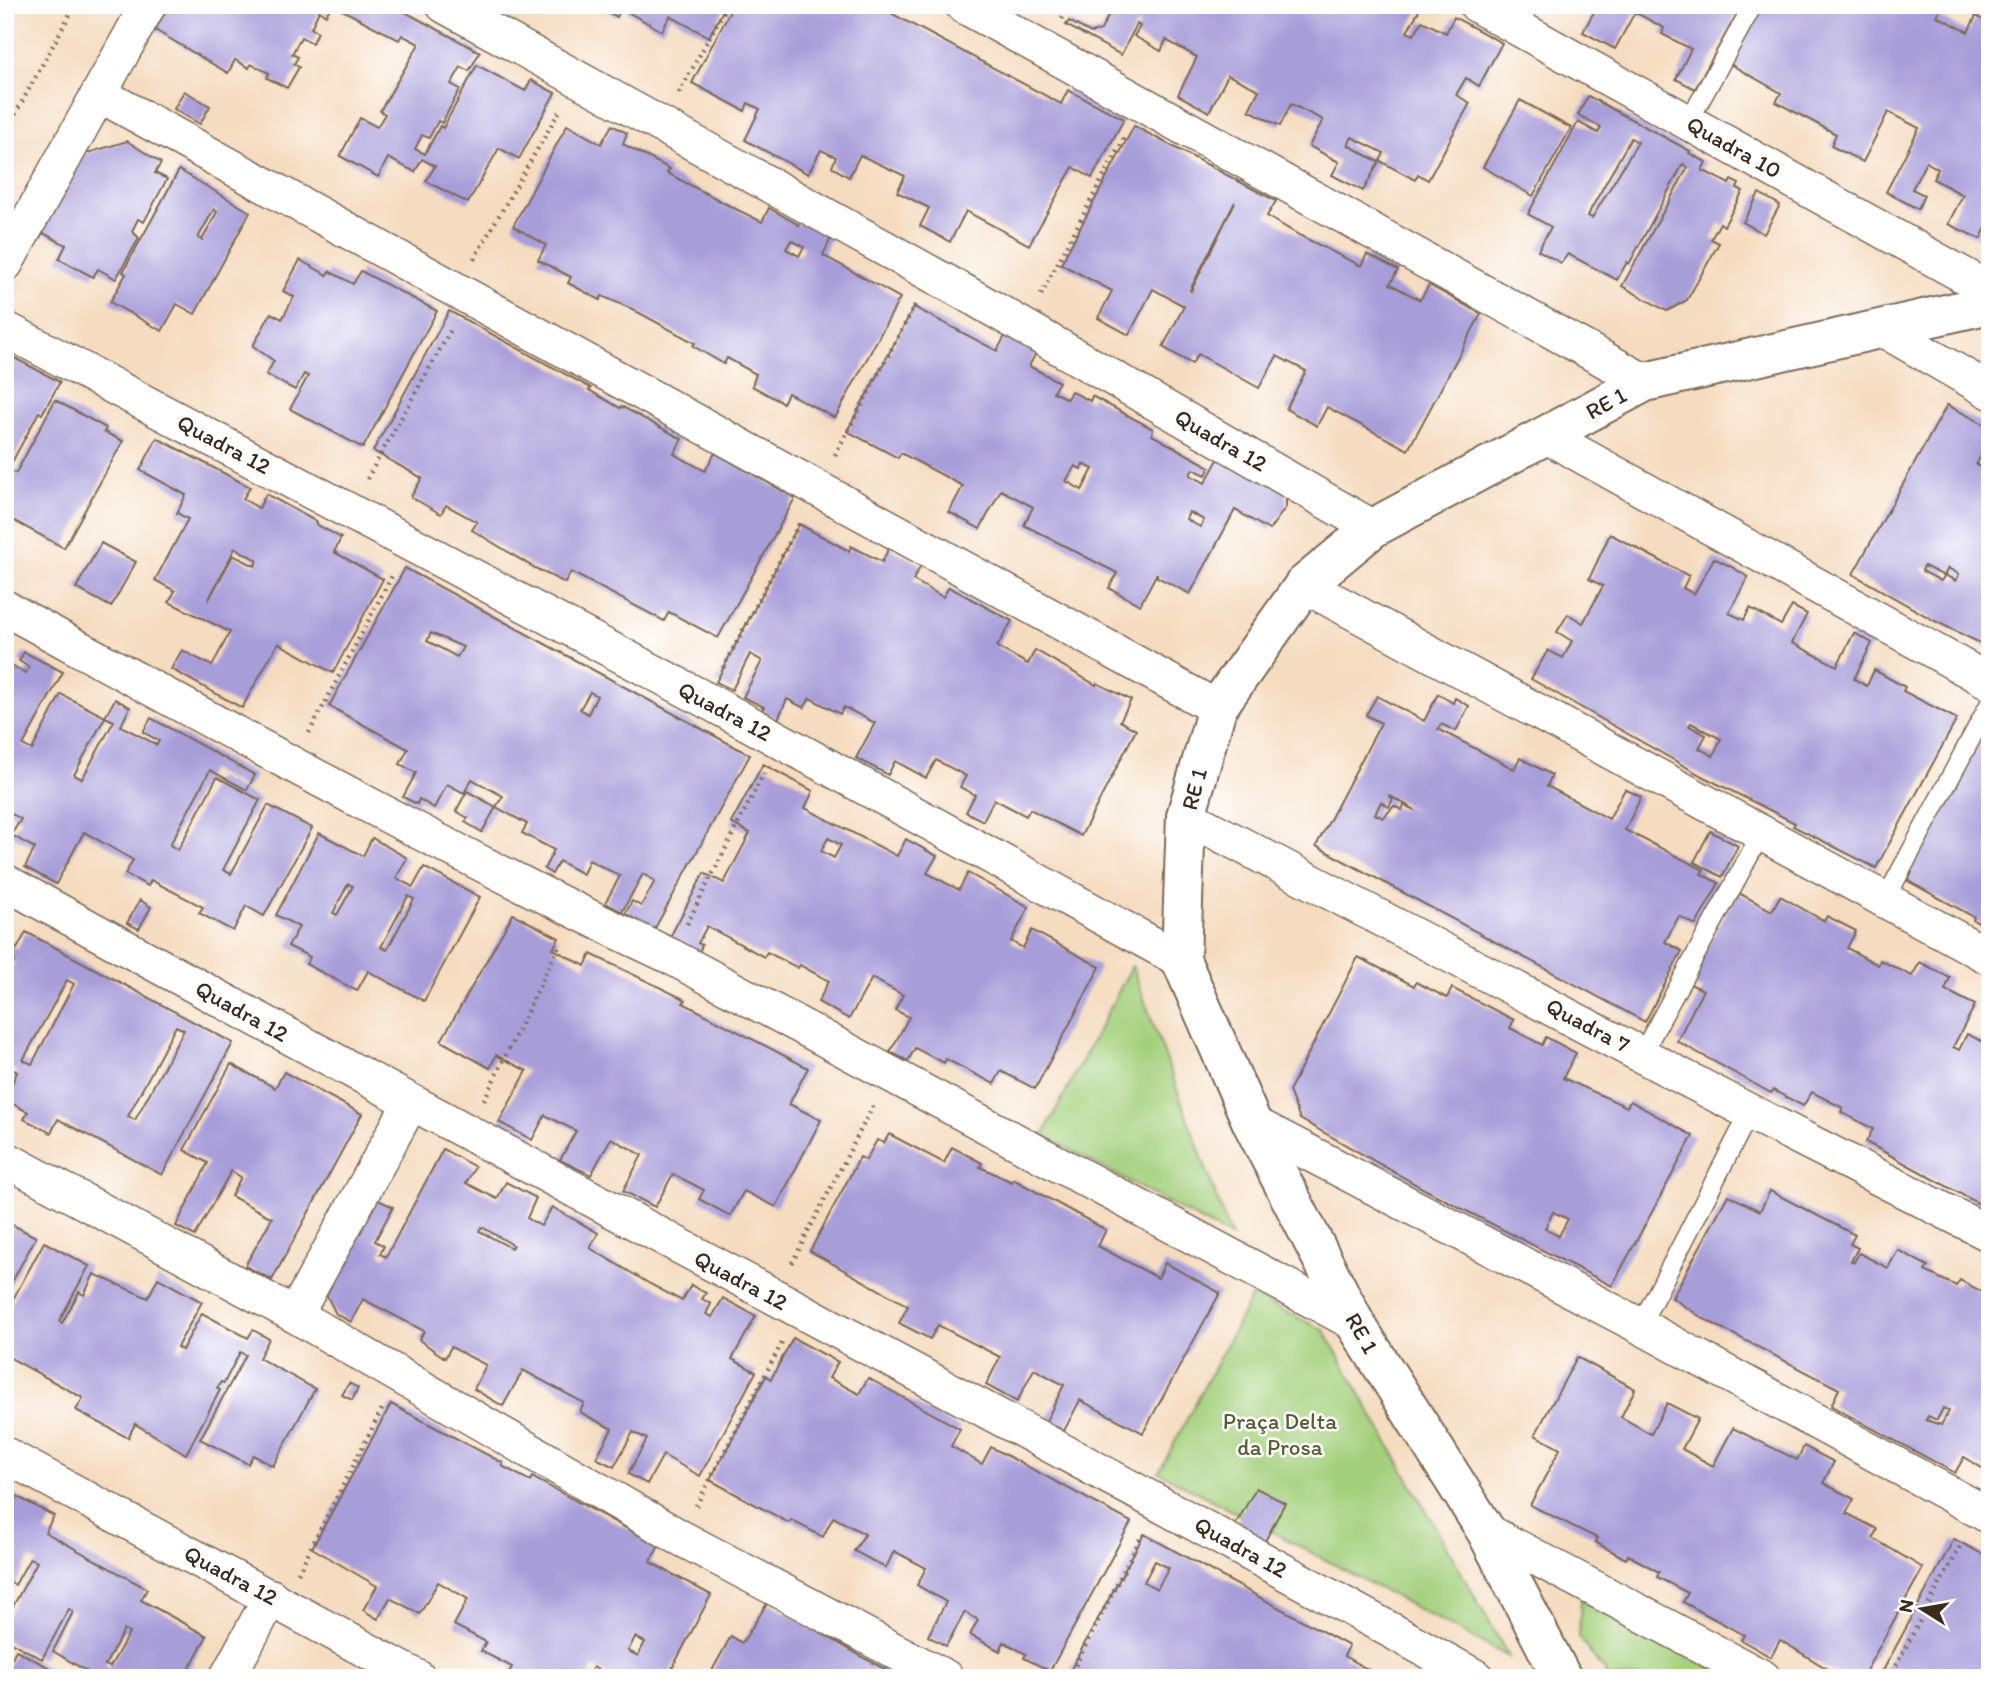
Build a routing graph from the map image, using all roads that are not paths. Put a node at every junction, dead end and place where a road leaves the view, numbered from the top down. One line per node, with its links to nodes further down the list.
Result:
1 (148, 5): 6 (street)
2 (444, 5): 16 (street, Quadra 12)
3 (963, 5): 13 (street)
4 (1477, 5): 7 (street, Quadra 10)
5 (1753, 5): 7 (lane)
6 (99, 94): 8 (street); 21 (street)
7 (1689, 121): 9 (street, Quadra 10)
8 (5, 264)
9 (1990, 290)
10 (1990, 304): 11 (street, RE 1)
11 (1881, 328): 13 (street, RE 1); 14 (street)
12 (5, 329): 27 (street, Quadra 12)
13 (1645, 382): 15 (street, RE 1)
14 (1990, 391)
15 (1547, 436): 16 (street, RE 1); 19 (street)
16 (1373, 528): 17 (street, RE 1)
17 (1304, 585): 21 (street, RE 1); 23 (street)
18 (5, 608): 35 (street)
19 (1990, 682)
20 (1990, 703): 25 (lane)
21 (1217, 708): 22 (street, RE 1)
22 (1186, 816): 27 (street, RE 1); 28 (street, Quadra 7)
23 (1762, 832): 25 (street); 28 (lane)
24 (5, 882): 29 (street, Quadra 12)
25 (1885, 900): 26 (street)
26 (1990, 957)
27 (1181, 960): 31 (street, RE 1)
28 (1642, 1054): 30 (street, Quadra 7)
29 (410, 1104): 34 (street); 44 (street, Quadra 12)
30 (1749, 1112): 33 (street, Quadra 7); 36 (lane)
31 (1252, 1124): 35 (street, RE 1); 36 (street)
32 (5, 1159): 34 (street)
33 (1990, 1234)
34 (295, 1315): 43 (street)
35 (1355, 1323): 39 (street, RE 1)
36 (1640, 1326): 38 (street)
37 (5, 1455): 40 (street, Quadra 12)
38 (1985, 1514)
39 (1486, 1531): 45 (street, RE 1); 46 (street)
40 (277, 1600): 41 (street); 42 (street, Quadra 12)
41 (227, 1678)
42 (418, 1678)
43 (946, 1678)
44 (1476, 1678)
45 (1562, 1678)
46 (1763, 1678)

